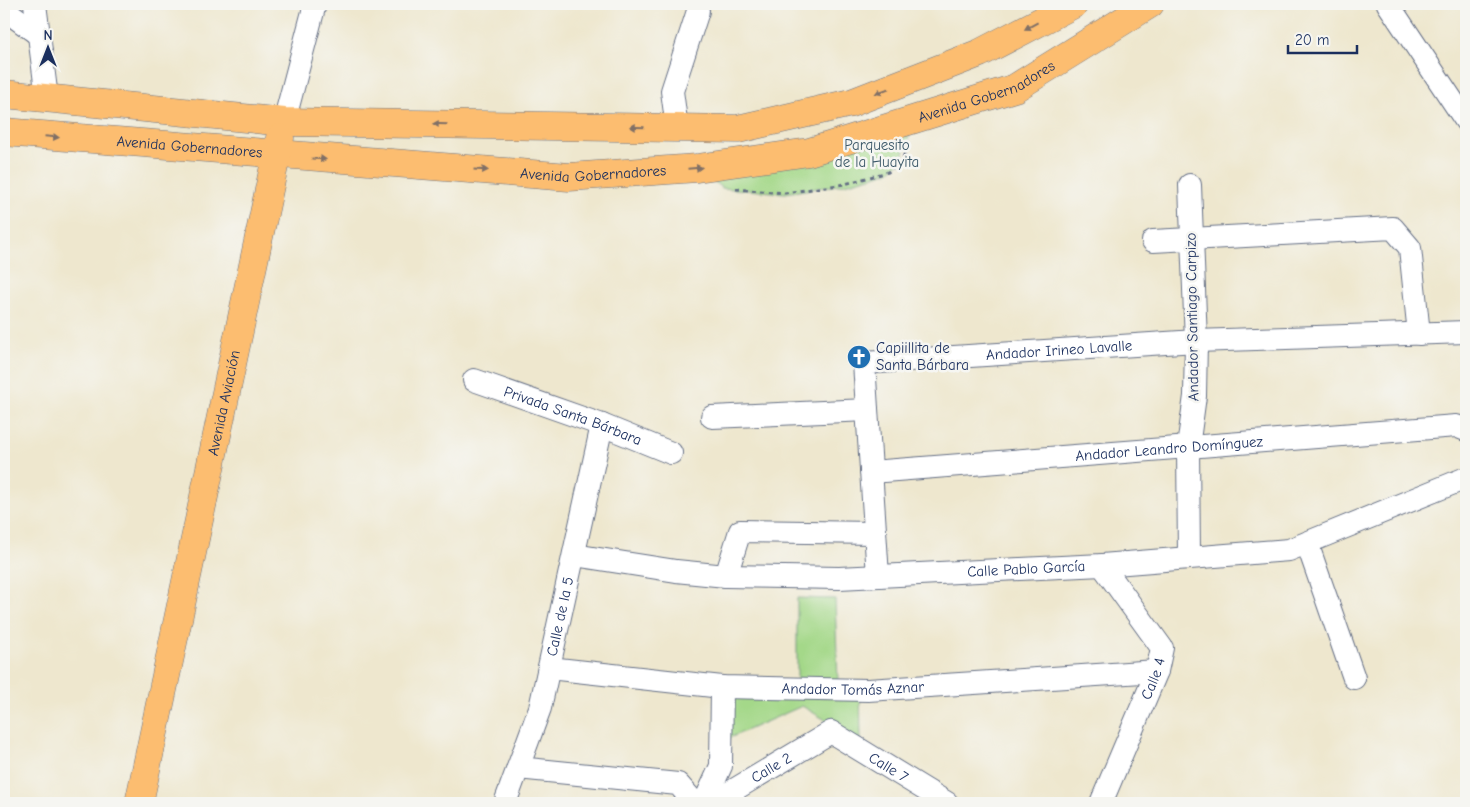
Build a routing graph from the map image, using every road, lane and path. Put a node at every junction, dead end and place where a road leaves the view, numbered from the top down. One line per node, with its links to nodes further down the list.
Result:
1 (36, 4): 8 (street)
2 (315, 4): 12 (street, Avenida Aviación)
3 (1074, 4): 13 (main road, one-way to 13)
4 (1150, 4): 15 (main road, Avenida Gobernadores, one-way to 4)
5 (1388, 4): 11 (street)
6 (4, 9): 8 (street)
7 (698, 11): 13 (street)
8 (39, 35): 10 (street)
9 (4, 94): 10 (main road)
10 (47, 98): 12 (main road)
11 (1466, 121)
12 (284, 122): 13 (main road, one-way to 12); 15 (main road, Avenida Aviación)
13 (677, 128)
14 (4, 132): 15 (main road, Avenida Gobernadores, one-way to 15)
15 (276, 155): 44 (main road, Avenida Aviación)
16 (1190, 185): 17 (street, Andador Santiago Carpizo)
17 (1192, 240): 18 (street); 20 (street); 21 (street, Andador Santiago Carpizo)
18 (1152, 241)
19 (1466, 332): 20 (street, Andador Irineo Lavalle)
20 (1419, 334): 21 (street, Andador Irineo Lavalle)
21 (1196, 341): 23 (street, Andador Irineo Lavalle); 27 (street, Andador Santiago Carpizo)
22 (474, 380): 25 (street, Privada Santa Bárbara)
23 (867, 410): 24 (street); 29 (street, Andador Irineo Lavalle)
24 (712, 417)
25 (602, 425): 28 (street, Privada Santa Bárbara); 33 (street, Calle de la 5)
26 (1466, 430): 27 (street, Andador Leandro Domínguez)
27 (1188, 448): 29 (street, Andador Leandro Domínguez); 34 (street, Andador Santiago Carpizo)
28 (671, 453)
29 (871, 472): 31 (street, Andador Irineo Lavalle)
30 (1466, 478): 32 (street, Calle Pablo García)
31 (875, 533): 36 (street); 37 (street, Andador Irineo Lavalle)
32 (1307, 543): 34 (street, Calle Pablo García); 40 (street)
33 (574, 555): 36 (street, Calle Pablo García); 38 (street, Calle de la 5)
34 (1189, 556): 35 (street, Calle Pablo García)
35 (1102, 565): 37 (street, Calle Pablo García); 39 (street, Calle 4)
36 (726, 576): 37 (street, Calle Pablo García)
37 (878, 576)
38 (549, 668): 41 (street, Andador Tomás Aznar); 43 (street, Calle de la 5)
39 (1157, 671): 41 (street, Andador Tomás Aznar); 50 (street, Calle 4)
40 (1354, 678)
41 (722, 687): 47 (street)
42 (831, 732): 48 (street, Calle 2); 49 (street, Calle 7)
43 (518, 768): 45 (street, Calle de la 5); 46 (street)
44 (139, 803)
45 (505, 803)
46 (695, 803)
47 (704, 803)
48 (712, 803)
49 (947, 803)
50 (1101, 803)

